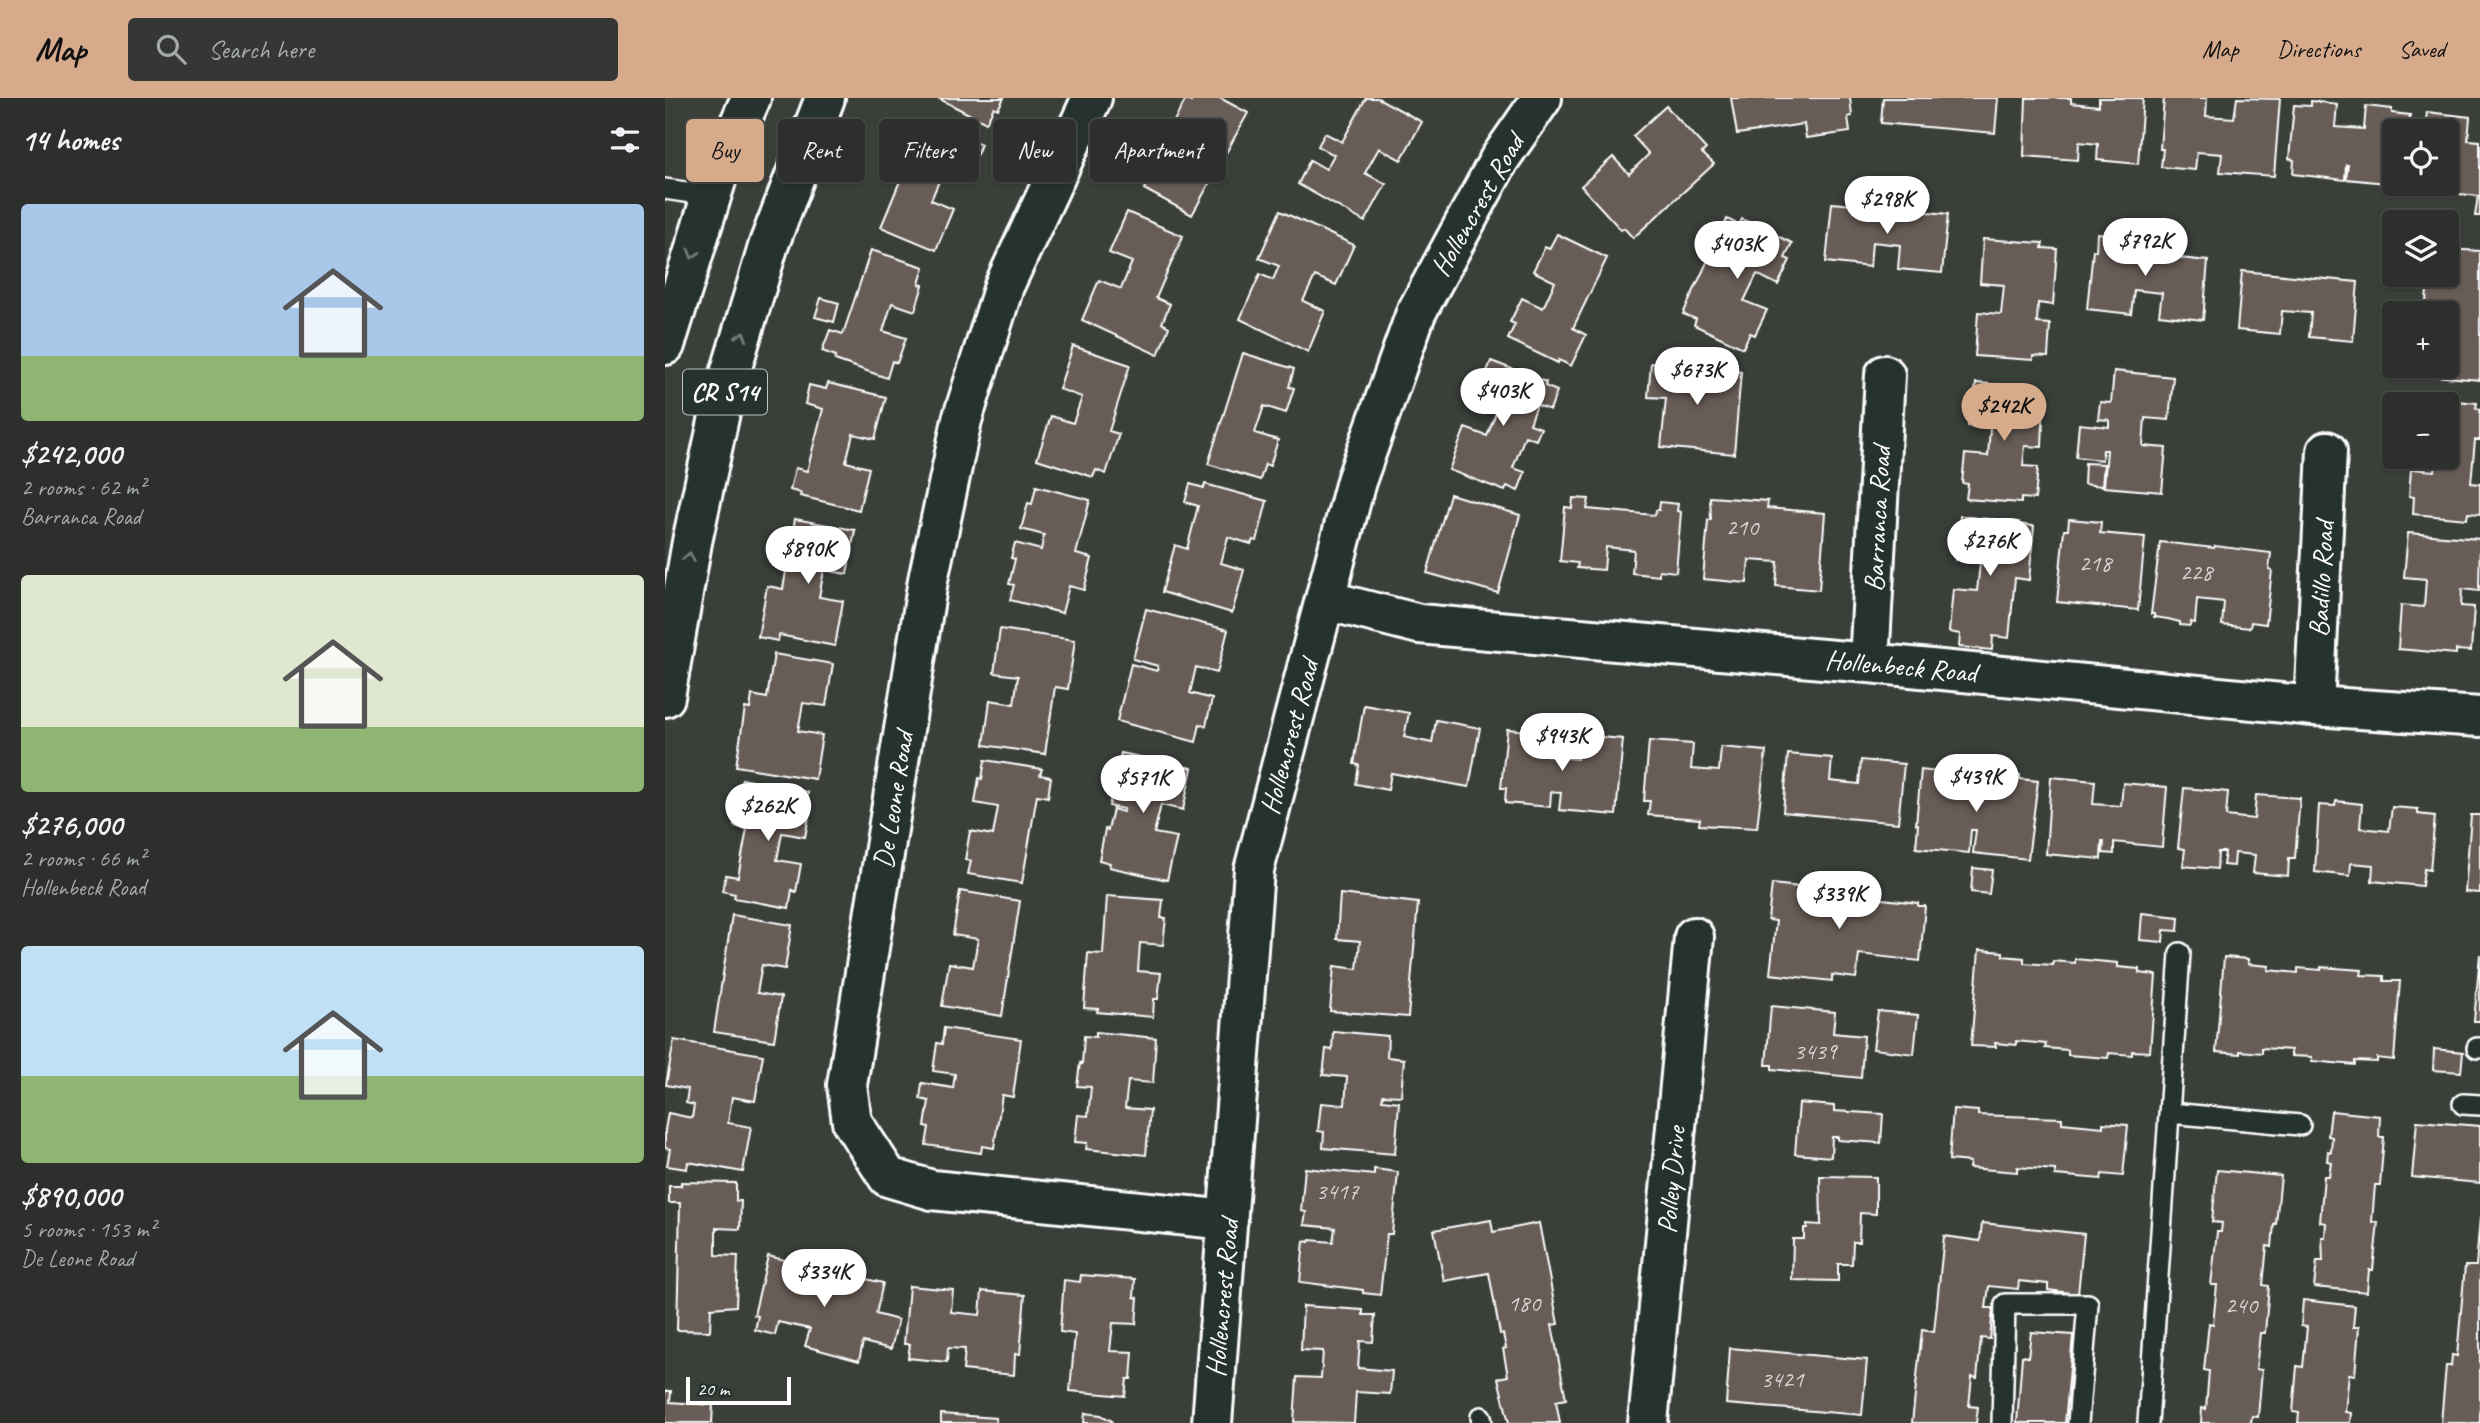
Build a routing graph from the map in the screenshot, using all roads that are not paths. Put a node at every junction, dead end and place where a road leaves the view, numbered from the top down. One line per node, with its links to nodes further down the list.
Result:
1 (751, 98): 6 (street, CR S14)
2 (825, 98): 12 (street, CR S14, one-way to 2)
3 (1092, 98): 19 (street, De Leone Road)
4 (1542, 98): 10 (street, Hollencrest Road)
5 (665, 189): 6 (lane)
6 (711, 196): 7 (street, CR S14, one-way to 7)
7 (665, 345)
8 (1885, 375): 11 (street, Barranca Road)
9 (2327, 451): 13 (street, Badillo Road)
10 (1325, 600): 11 (street, Hollenbeck Road); 19 (street, Hollencrest Road)
11 (1869, 663): 13 (street, Hollenbeck Road)
12 (665, 697)
13 (2314, 706): 14 (street, Hollenbeck Road)
14 (2480, 717)
15 (1694, 937): 21 (street, Polley Drive)
16 (2181, 953): 17 (lane)
17 (2170, 1113): 18 (lane); 24 (lane)
18 (2300, 1125)
19 (1228, 1220): 20 (street, Hollencrest Road)
20 (1212, 1423)
21 (1648, 1423)
22 (2001, 1423): 23 (lane)
23 (2078, 1423)
24 (2148, 1423)

